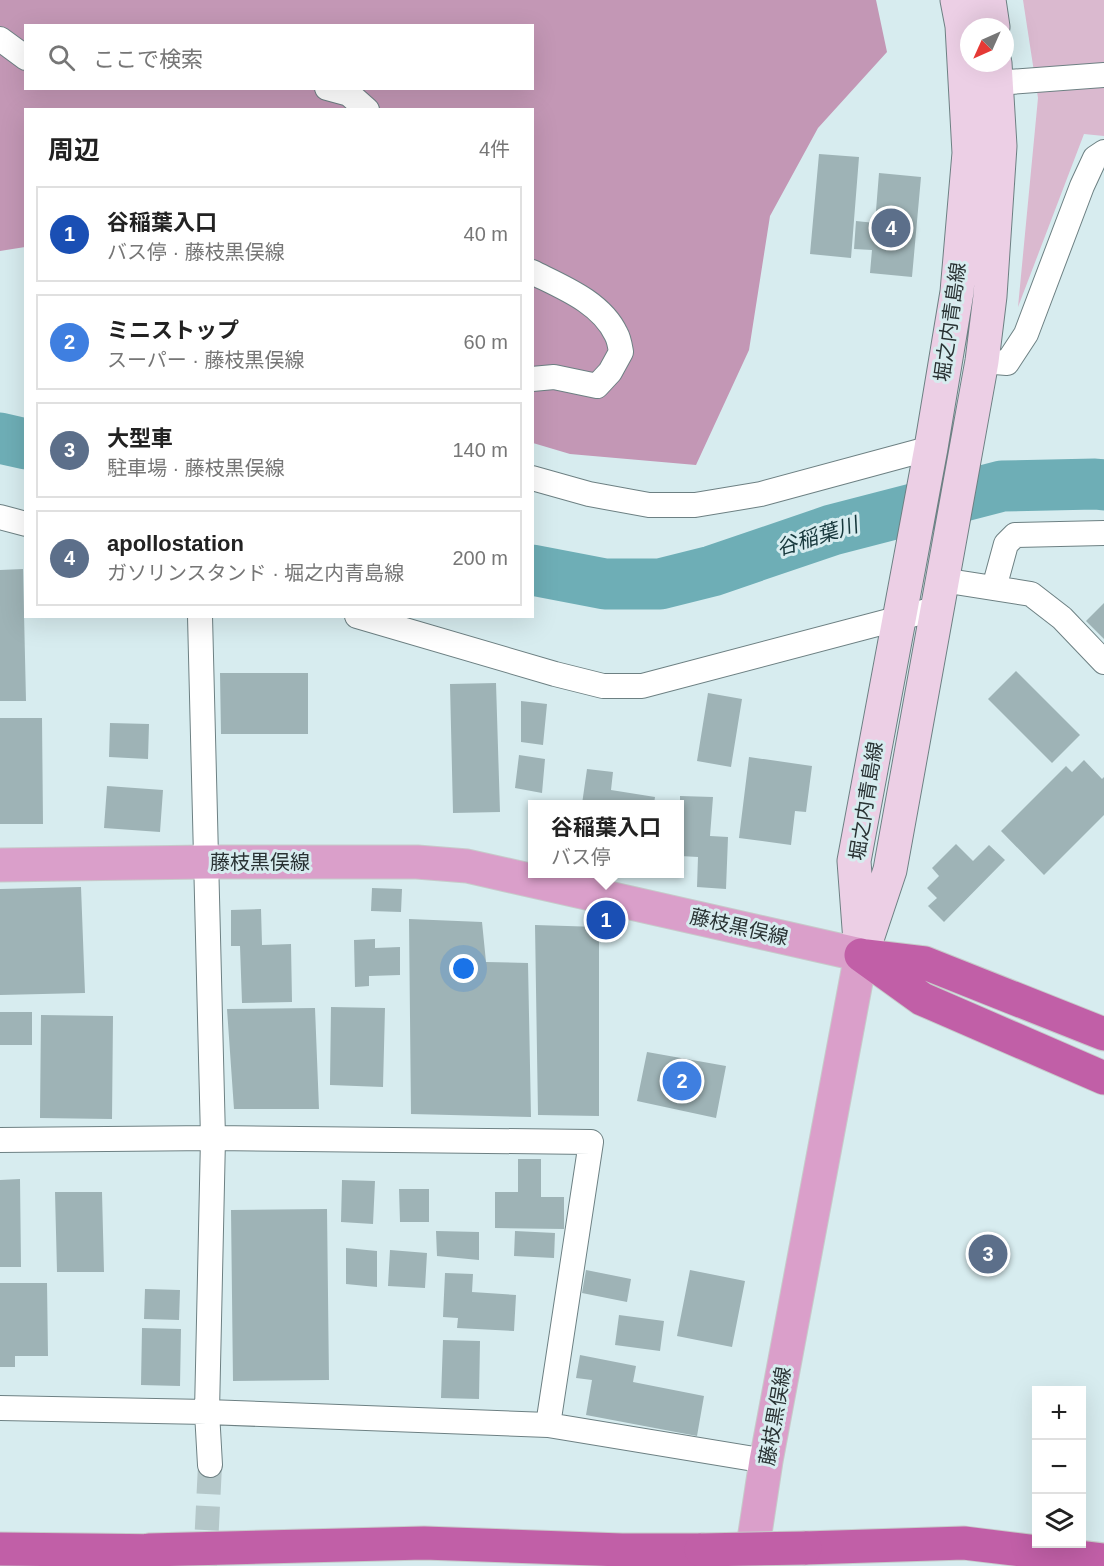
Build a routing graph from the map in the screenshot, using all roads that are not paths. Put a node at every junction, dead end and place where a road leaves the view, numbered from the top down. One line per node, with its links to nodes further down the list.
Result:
1 (957, 0): 14 (main road, 堀之内青島線)
2 (989, 0): 3 (main road)
3 (992, 18)
4 (0, 39): 5 (street)
5 (24, 57)
6 (996, 73): 7 (street); 12 (main road, 堀之内青島線)
7 (1104, 75)
8 (334, 90): 9 (street)
9 (365, 108)
10 (1104, 152): 12 (street)
11 (534, 273): 13 (street)
12 (982, 361): 20 (main road, 堀之内青島線)
13 (534, 379)
14 (928, 460): 15 (street); 23 (main road, 堀之内青島線)
15 (534, 479)
16 (0, 517): 17 (street)
17 (24, 523)
18 (1104, 533): 19 (street)
19 (994, 588): 20 (street); 24 (street)
20 (940, 594): 23 (street); 27 (main road, 堀之内青島線)
21 (200, 618): 25 (street)
22 (364, 618): 23 (street)
23 (898, 618): 27 (main road, 堀之内青島線)
24 (1104, 662)
25 (205, 862): 26 (main road, 藤枝黒俣線); 27 (main road, 藤枝黒俣線); 30 (street)
26 (0, 865)
27 (861, 955): 28 (highway); 29 (highway); 35 (main road, 藤枝黒俣線)
28 (1104, 1034)
29 (1104, 1078)
30 (213, 1138): 31 (street); 33 (street); 34 (street)
31 (0, 1140)
32 (0, 1408): 33 (street)
33 (207, 1412): 34 (street); 36 (street)
34 (548, 1425): 35 (street)
35 (766, 1461): 42 (main road, 藤枝黒俣線)
36 (210, 1465)
37 (0, 1549): 38 (highway)
38 (149, 1550): 39 (highway, bridge); 40 (highway); 41 (highway)
39 (1104, 1560)
40 (266, 1566)
41 (426, 1566)
42 (750, 1566)

